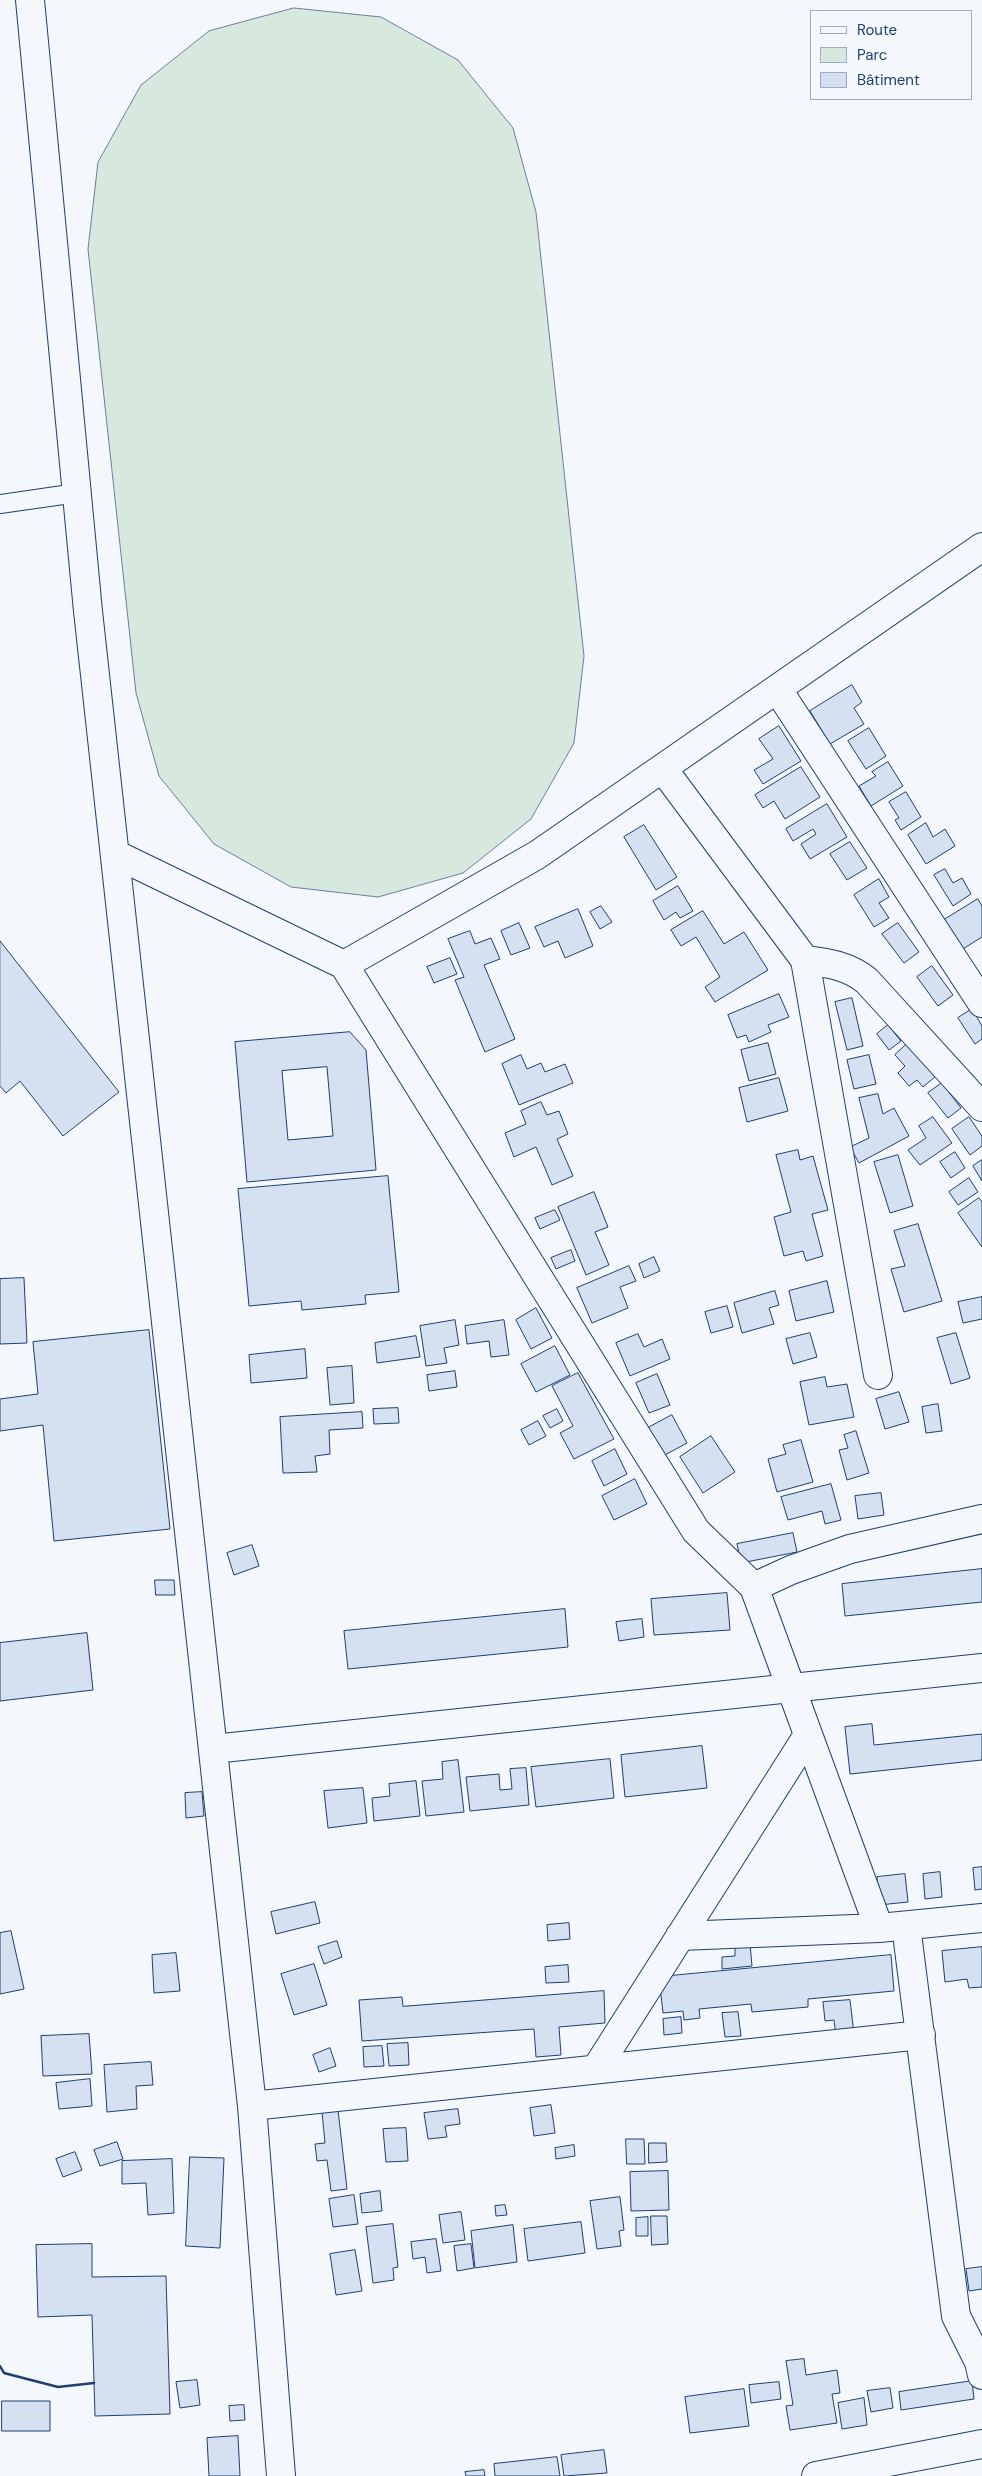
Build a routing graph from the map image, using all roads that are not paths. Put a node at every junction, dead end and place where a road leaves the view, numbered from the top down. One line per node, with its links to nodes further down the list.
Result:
1 (30, 0): 2 (street)
2 (77, 493): 3 (lane); 7 (street)
3 (0, 504)
4 (982, 547): 5 (street)
5 (778, 690): 6 (street); 10 (street)
6 (663, 768): 8 (street); 9 (street)
7 (115, 854): 9 (street); 18 (street)
8 (805, 960): 11 (street); 12 (street)
9 (344, 966): 14 (street)
10 (982, 1003)
11 (982, 1107)
12 (878, 1375)
13 (982, 1519): 14 (street)
14 (754, 1588): 16 (street)
15 (982, 1668): 16 (street)
16 (790, 1687): 17 (street); 18 (street)
17 (808, 1735): 21 (street); 22 (street)
18 (213, 1749): 25 (street)
19 (982, 1918): 20 (street)
20 (906, 1926): 21 (street); 23 (street)
21 (879, 1928): 22 (street)
22 (680, 1936): 24 (street)
23 (921, 2035): 24 (street); 26 (street)
24 (596, 2069): 25 (street)
25 (252, 2106): 28 (street)
26 (982, 2374)
27 (982, 2444): 29 (street)
28 (281, 2476)
29 (816, 2476)

